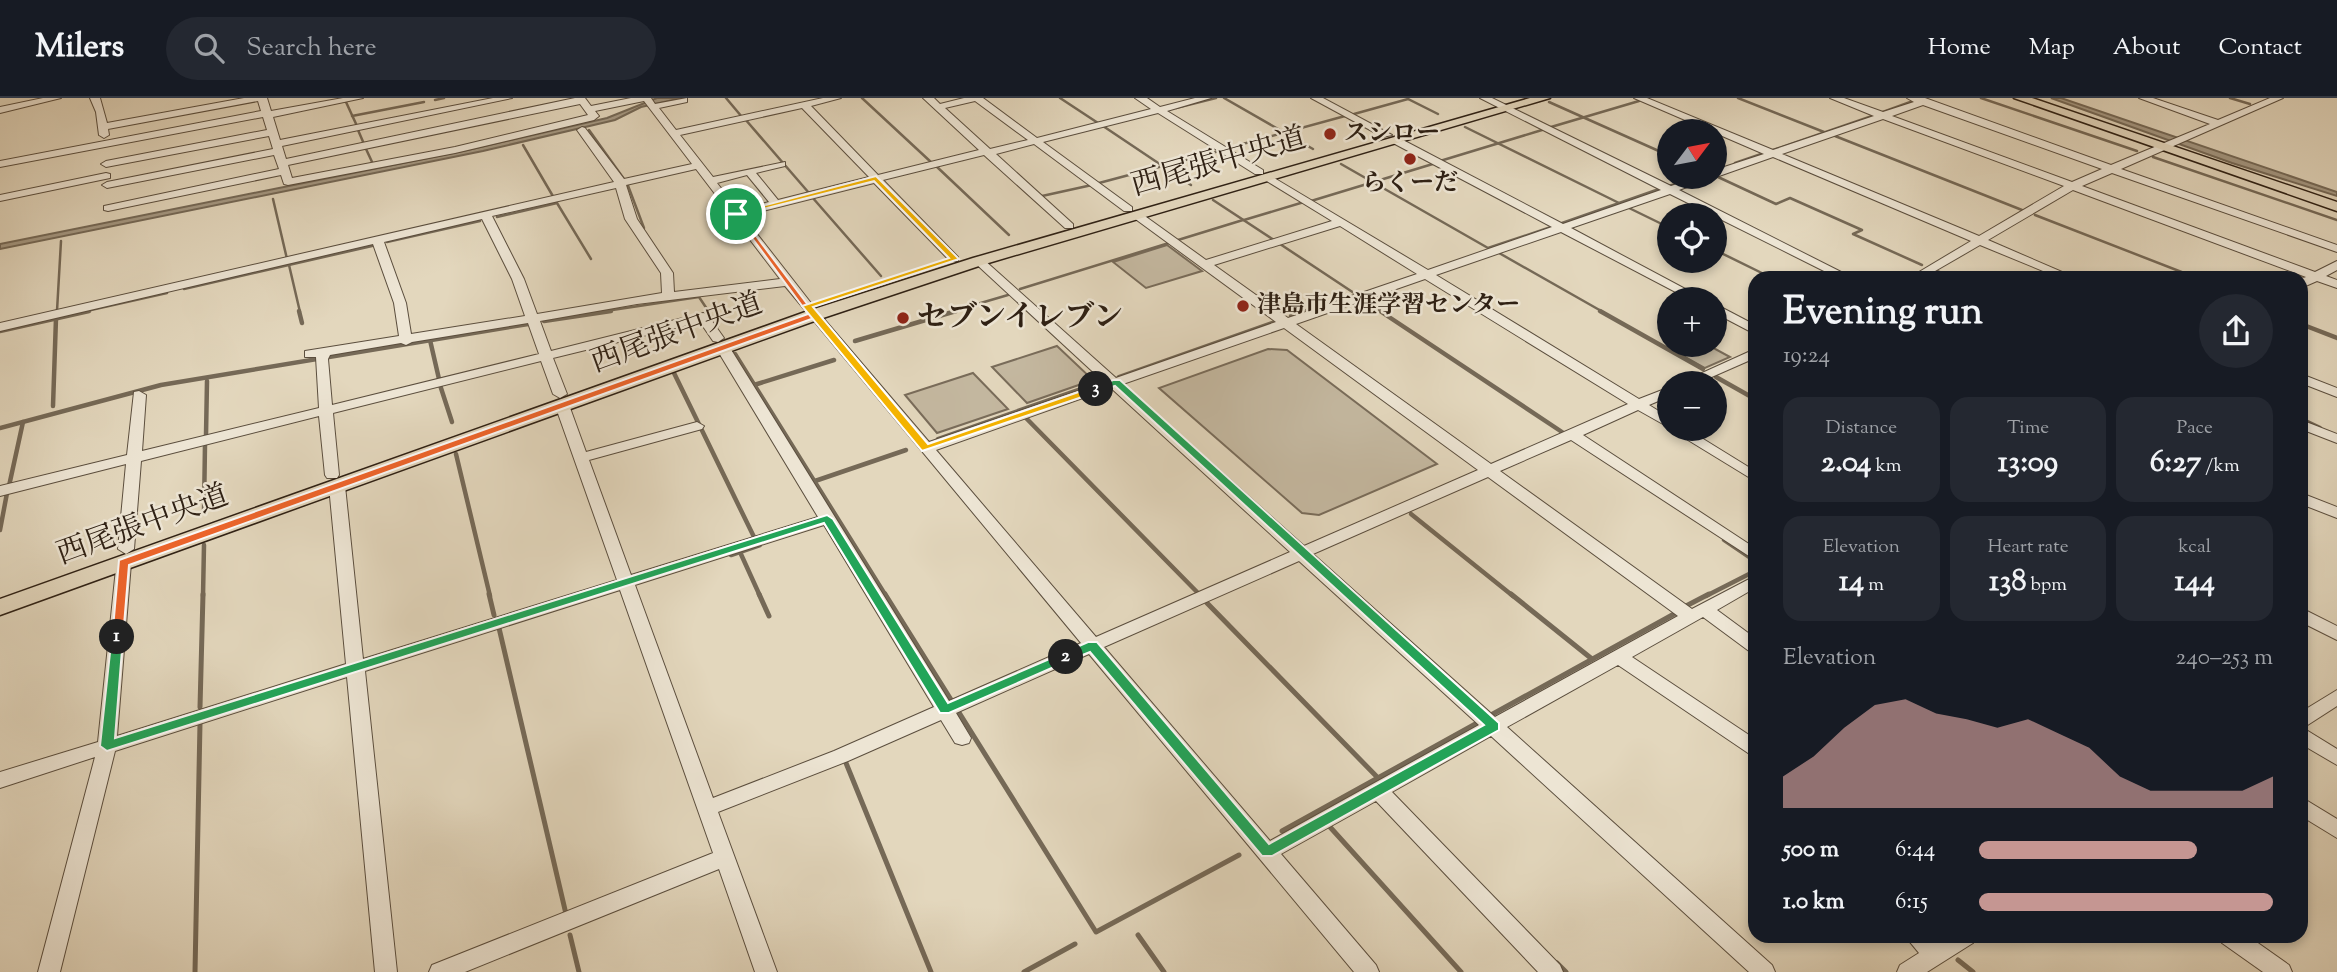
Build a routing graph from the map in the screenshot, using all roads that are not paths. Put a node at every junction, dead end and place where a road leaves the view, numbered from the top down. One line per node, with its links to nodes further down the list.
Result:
1 (56, 98): 27 (street)
2 (94, 98): 33 (street)
3 (261, 98): 30 (street); 33 (street)
4 (358, 98): 30 (street)
5 (427, 98): 29 (street)
6 (507, 98): 29 (street)
7 (836, 98): 25 (street)
8 (928, 98): 26 (street)
9 (977, 98): 26 (street); 39 (street)
10 (1140, 98): 28 (street)
11 (1206, 98): 28 (street)
12 (1316, 98): 38 (street)
13 (1544, 98): 23 (main road, 西尾張中央道)
14 (1639, 98): 45 (street)
15 (1835, 98): 31 (street)
16 (1934, 98): 22 (street)
17 (2020, 98): 40 (main road)
18 (2144, 98): 32 (street)
19 (2278, 98): 32 (street)
20 (648, 100): 21 (street); 24 (street); 37 (street)
21 (684, 100)
22 (1917, 100): 31 (street); 50 (street)
23 (1501, 102): 38 (main road, 西尾張中央道); 60 (street)
24 (584, 103): 34 (street); 43 (street)
25 (804, 105): 37 (street); 55 (street)
26 (937, 107): 44 (street)
27 (0, 110)
28 (1159, 110): 39 (street); 54 (street)
29 (435, 112): 34 (street); 42 (street)
30 (267, 114): 36 (street); 41 (street)
31 (1883, 116): 45 (street); 58 (street)
32 (2218, 123): 40 (street)
33 (103, 127): 41 (street)
34 (445, 130): 43 (street); 49 (street)
35 (582, 130): 57 (street)
36 (272, 132): 42 (street); 53 (street)
37 (675, 133): 48 (street)
38 (1392, 138): 54 (main road, 西尾張中央道); 69 (street)
39 (1035, 141): 44 (street); 64 (street)
40 (2170, 143): 50 (street); 63 (main road)
41 (104, 144): 46 (street); 53 (street)
42 (277, 148): 49 (street); 53 (street)
43 (455, 150): 49 (street)
44 (987, 152): 55 (street); 68 (street)
45 (1773, 154): 51 (street); 70 (street)
46 (0, 164)
47 (781, 164): 52 (street)
48 (699, 165): 56 (street); 57 (street)
49 (283, 167): 53 (street)
50 (2111, 169): 58 (street); 72 (street)
51 (1727, 170)
52 (750, 172): 56 (street); 62 (street)
53 (106, 175): 61 (street)
54 (1264, 175): 64 (main road, 西尾張中央道); 67 (street)
55 (876, 179): 62 (street); 73 (street)
56 (712, 181): 65 (street)
57 (620, 183): 66 (street); 88 (street)
58 (2072, 186): 70 (street); 80 (street)
59 (1673, 189): 60 (street)
60 (1670, 190): 69 (street); 77 (street)
61 (0, 198)
62 (776, 204): 65 (street)
63 (2337, 207)
64 (1133, 212): 68 (main road, 西尾張中央道); 74 (main road, 西尾張中央道); 75 (street)
65 (736, 214): 85 (street)
66 (487, 216): 71 (street); 91 (street)
67 (1341, 222): 75 (street); 82 (street)
68 (1069, 226): 73 (main road, 西尾張中央道)
69 (1562, 228): 82 (street); 87 (street)
70 (1979, 240): 78 (street); 79 (street)
71 (379, 241): 94 (street); 95 (street)
72 (2337, 249)
73 (954, 259): 89 (main road, 西尾張中央道)
74 (979, 261): 89 (main road, 西尾張中央道); 101 (street)
75 (1205, 264): 92 (street)
76 (2337, 265): 83 (street)
77 (1833, 271)
78 (1927, 271)
79 (2053, 271)
80 (2302, 271)
81 (2308, 273): 83 (street)
82 (1426, 275): 92 (street); 106 (street)
83 (2316, 276): 84 (street); 86 (street)
84 (2308, 281)
85 (789, 282): 88 (street); 89 (street)
86 (2337, 284)
87 (1675, 287)
88 (668, 296): 91 (street)
89 (810, 311): 96 (main road, 西尾張中央道); 114 (street)
90 (1727, 315): 93 (street)
91 (532, 319): 95 (street); 97 (street)
92 (1287, 323): 101 (street); 117 (street)
93 (1748, 326)
94 (0, 327)
95 (406, 341): 107 (street)
96 (720, 343): 97 (street); 105 (main road, 西尾張中央道); 123 (street)
97 (545, 356): 105 (street); 107 (street)
98 (1748, 356): 99 (street)
99 (1714, 371)
100 (2308, 381): 102 (street)
101 (1116, 382): 114 (street); 125 (street)
102 (2337, 393)
103 (139, 395): 115 (street)
104 (1657, 397): 106 (street)
105 (561, 400): 116 (street); 119 (main road, 西尾張中央道)
106 (1638, 405): 108 (street); 111 (street)
107 (326, 410): 115 (street); 119 (street)
108 (1657, 416)
109 (697, 426): 116 (street)
110 (2308, 427): 112 (street)
111 (1573, 434): 117 (street); 124 (street)
112 (2337, 439)
113 (1696, 441): 118 (street)
114 (926, 448): 135 (street)
115 (133, 458): 120 (street); 126 (street)
116 (581, 458): 127 (street)
117 (1489, 470): 125 (street); 131 (street)
118 (1748, 473)
119 (335, 480): 126 (main road, 西尾張中央道); 137 (street)
120 (0, 491)
121 (2308, 501): 122 (street)
122 (2337, 513)
123 (827, 519): 127 (street); 139 (street)
124 (1748, 550)
125 (1303, 553): 135 (street); 141 (street)
126 (124, 556): 129 (main road, 西尾張中央道); 130 (main road, 西尾張中央道); 145 (street)
127 (626, 580): 137 (street); 149 (street)
128 (1748, 585): 131 (street)
129 (0, 594)
130 (0, 607)
131 (1697, 612): 134 (street); 136 (street)
132 (2308, 618): 133 (street)
133 (2337, 634)
134 (1748, 644)
135 (1093, 646): 139 (street); 152 (street)
136 (1618, 657): 141 (street); 144 (street)
137 (353, 667): 145 (street); 159 (street)
138 (2337, 697): 140 (street)
139 (951, 707): 142 (street); 149 (street)
140 (2308, 717)
141 (1494, 726): 148 (street); 164 (street)
142 (962, 738)
143 (2308, 739): 146 (street)
144 (1748, 743)
145 (107, 746): 147 (street); 158 (street)
146 (2337, 758)
147 (0, 780)
148 (1378, 790): 152 (street); 163 (street)
149 (708, 808): 153 (street)
150 (2308, 810): 151 (street)
151 (2337, 830)
152 (1267, 852): 162 (street)
153 (725, 857): 160 (street); 161 (street)
154 (1923, 943): 157 (street)
155 (1955, 943): 157 (street)
156 (2240, 943): 166 (street)
157 (1936, 956): 165 (street)
158 (49, 972)
159 (386, 972)
160 (440, 972)
161 (766, 972)
162 (1368, 972)
163 (1552, 972)
164 (1763, 972)
165 (1908, 972)
166 (2281, 972)

